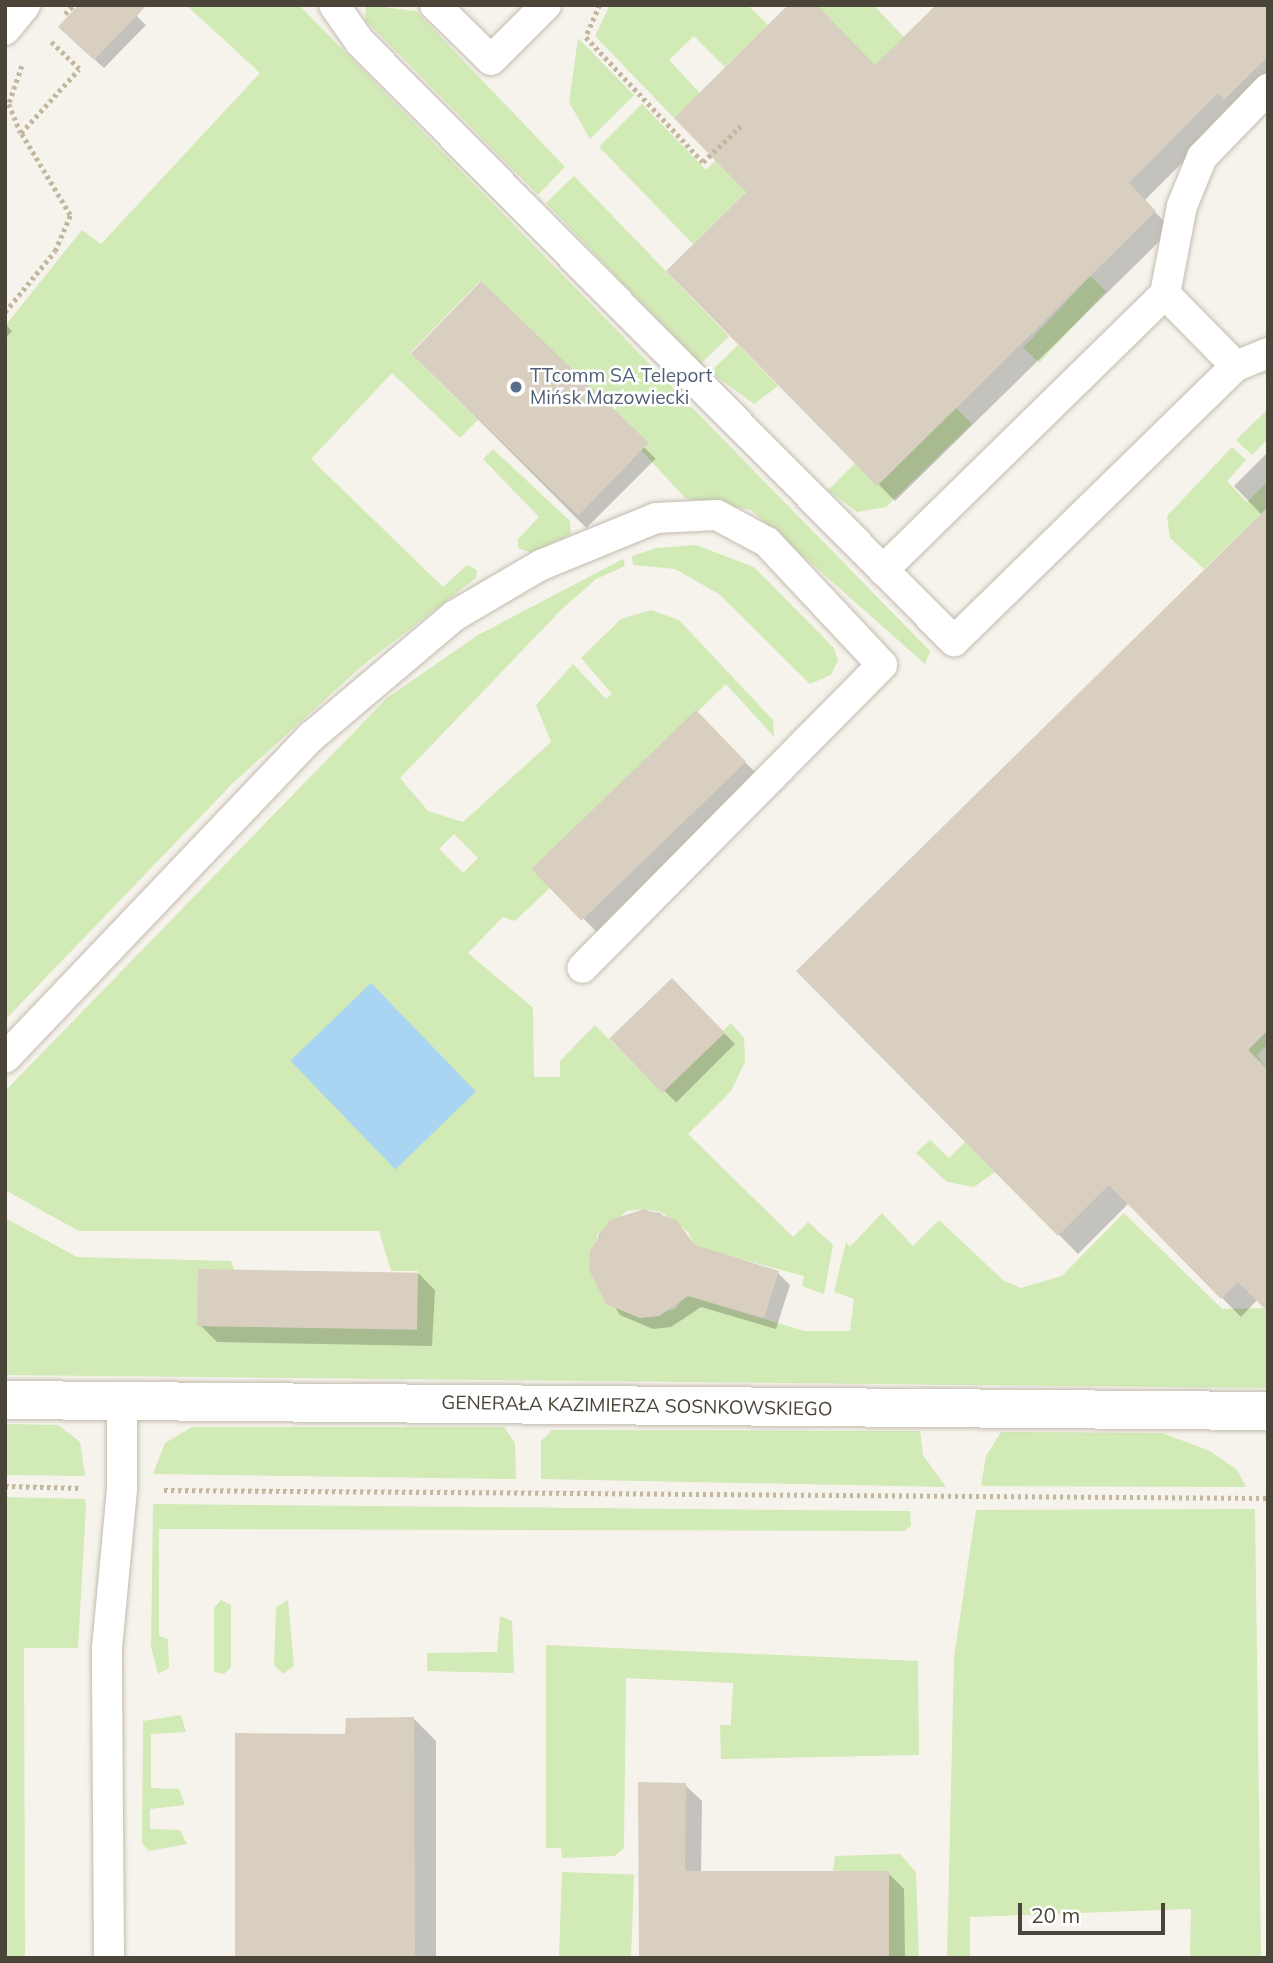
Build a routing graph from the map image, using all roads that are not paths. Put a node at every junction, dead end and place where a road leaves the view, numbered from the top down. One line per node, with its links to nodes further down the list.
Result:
1 (25, 5): 5 (lane)
2 (334, 5): 10 (lane)
3 (435, 5): 4 (lane)
4 (546, 5)
5 (5, 30)
6 (1268, 89): 7 (lane)
7 (1165, 294): 9 (lane); 10 (lane)
8 (1268, 353): 9 (lane)
9 (1237, 366): 10 (lane)
10 (883, 570)
11 (582, 968): 12 (lane)
12 (5, 1058)
13 (5, 1400): 14 (street, GENERAŁA KAZIMIERZA SOSNKOWSKIEGO)
14 (122, 1402): 15 (street, GENERAŁA KAZIMIERZA SOSNKOWSKIEGO); 16 (lane)
15 (1268, 1411)
16 (109, 1958)

